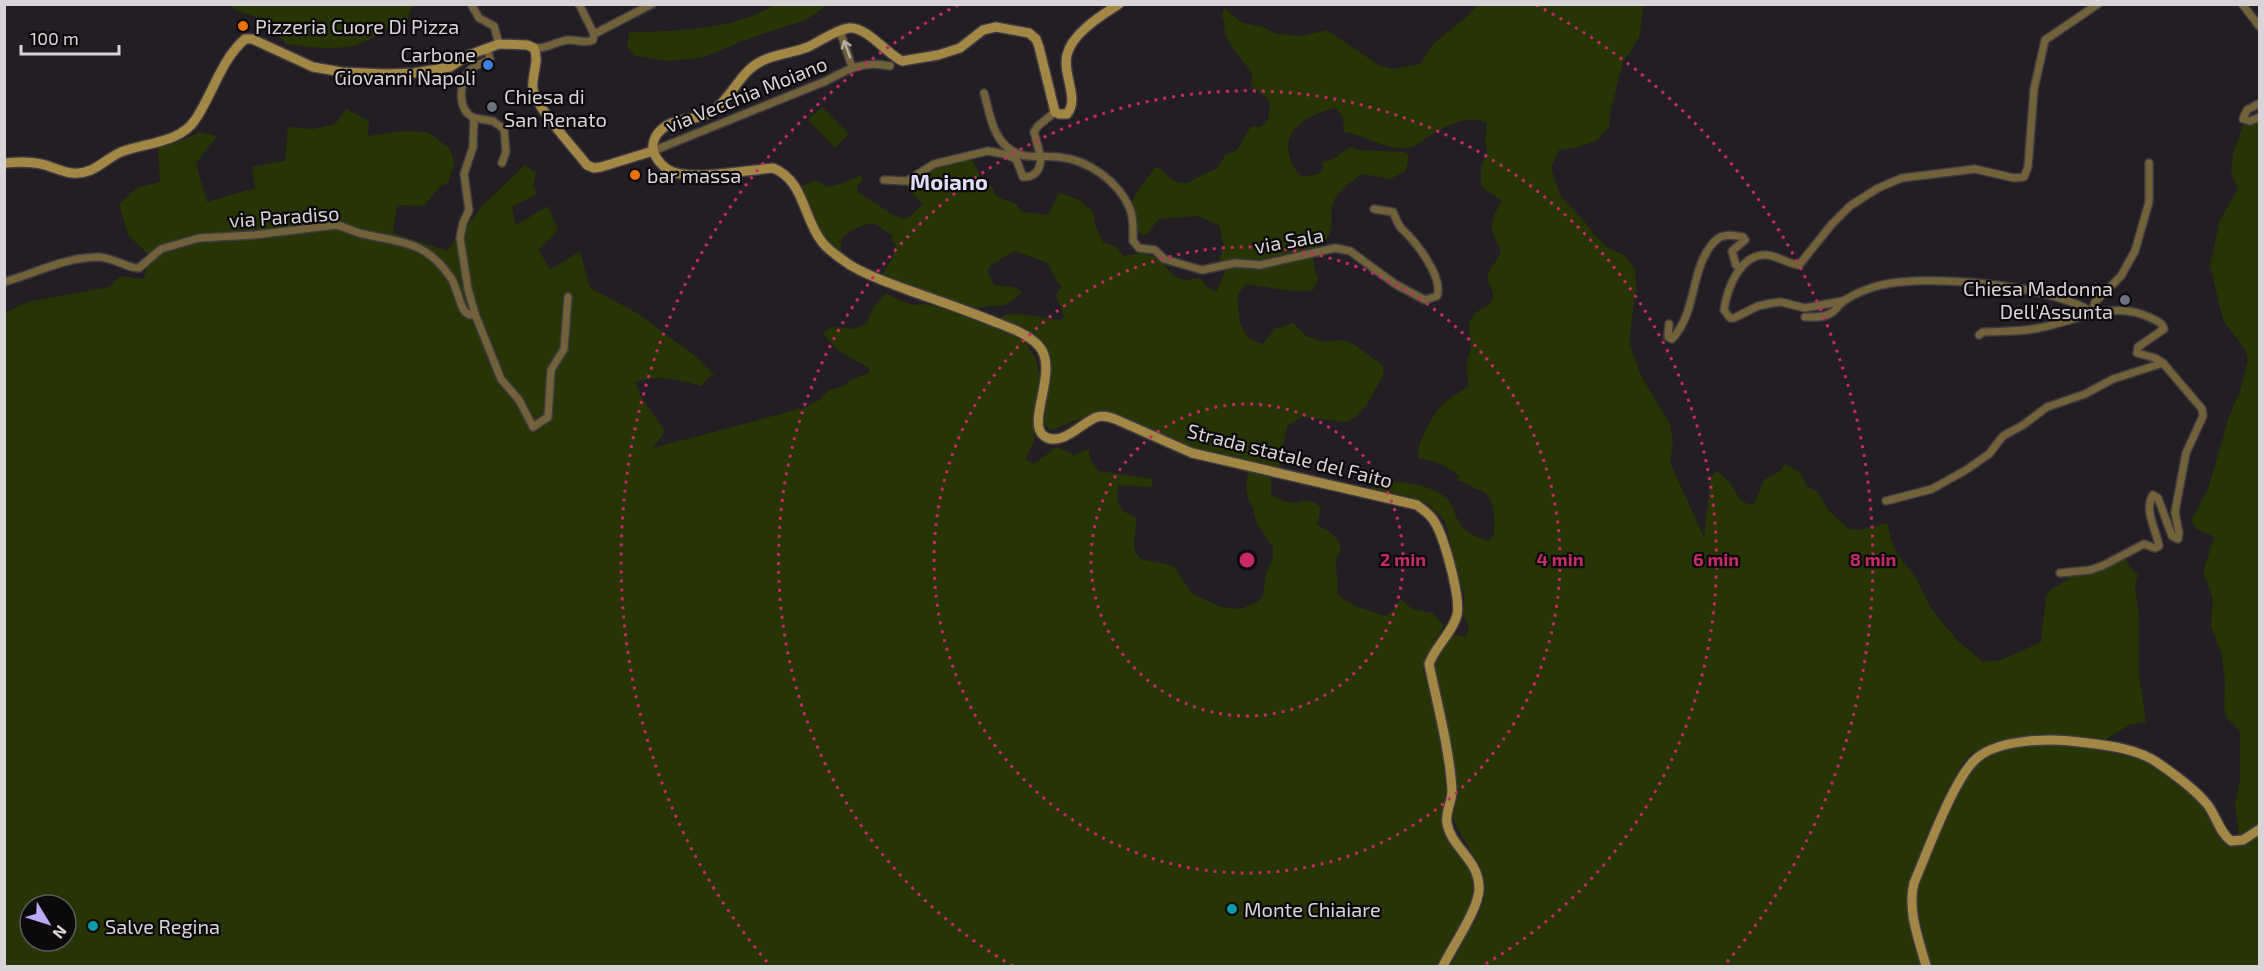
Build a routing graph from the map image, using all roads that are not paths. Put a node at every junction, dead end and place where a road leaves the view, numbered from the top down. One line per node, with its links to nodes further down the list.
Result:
1 (471, 4): 11 (street)
2 (579, 4): 10 (street)
3 (652, 4): 7 (street)
4 (1119, 4): 18 (street)
5 (2098, 4): 28 (street)
6 (2242, 4): 8 (street)
7 (636, 8): 10 (street)
8 (2259, 27)
9 (840, 31): 15 (street, via Vecchia Moiano, one-way to 9); 18 (street); 21 (street)
10 (594, 34): 13 (street)
11 (499, 44): 12 (street); 13 (street)
12 (487, 48): 20 (street); 23 (street)
13 (534, 48): 21 (street)
14 (890, 66): 15 (street, via Vecchia Moiano)
15 (852, 67): 21 (street, via Vecchia Moiano)
16 (984, 93): 22 (street)
17 (2259, 103): 19 (street)
18 (1055, 112): 22 (street)
19 (2259, 117)
20 (474, 118): 24 (street); 33 (street)
21 (653, 151): 41 (street, Strada statale del Faito)
22 (1040, 157): 26 (street); 27 (street, via Sala)
23 (4, 163)
24 (502, 163)
25 (2149, 163): 32 (street)
26 (884, 180)
27 (1374, 209)
28 (1741, 268): 31 (street); 35 (street)
29 (4, 282): 33 (street, via Paradiso)
30 (568, 297): 33 (street)
31 (1843, 301): 32 (street); 34 (street)
32 (2092, 312): 36 (street); 37 (street)
33 (475, 314)
34 (1805, 317)
35 (1669, 324)
36 (1979, 335)
37 (2163, 363): 38 (street); 39 (street)
38 (1886, 501)
39 (2060, 573)
40 (2259, 829): 42 (street)
41 (1443, 966)
42 (1926, 966)

